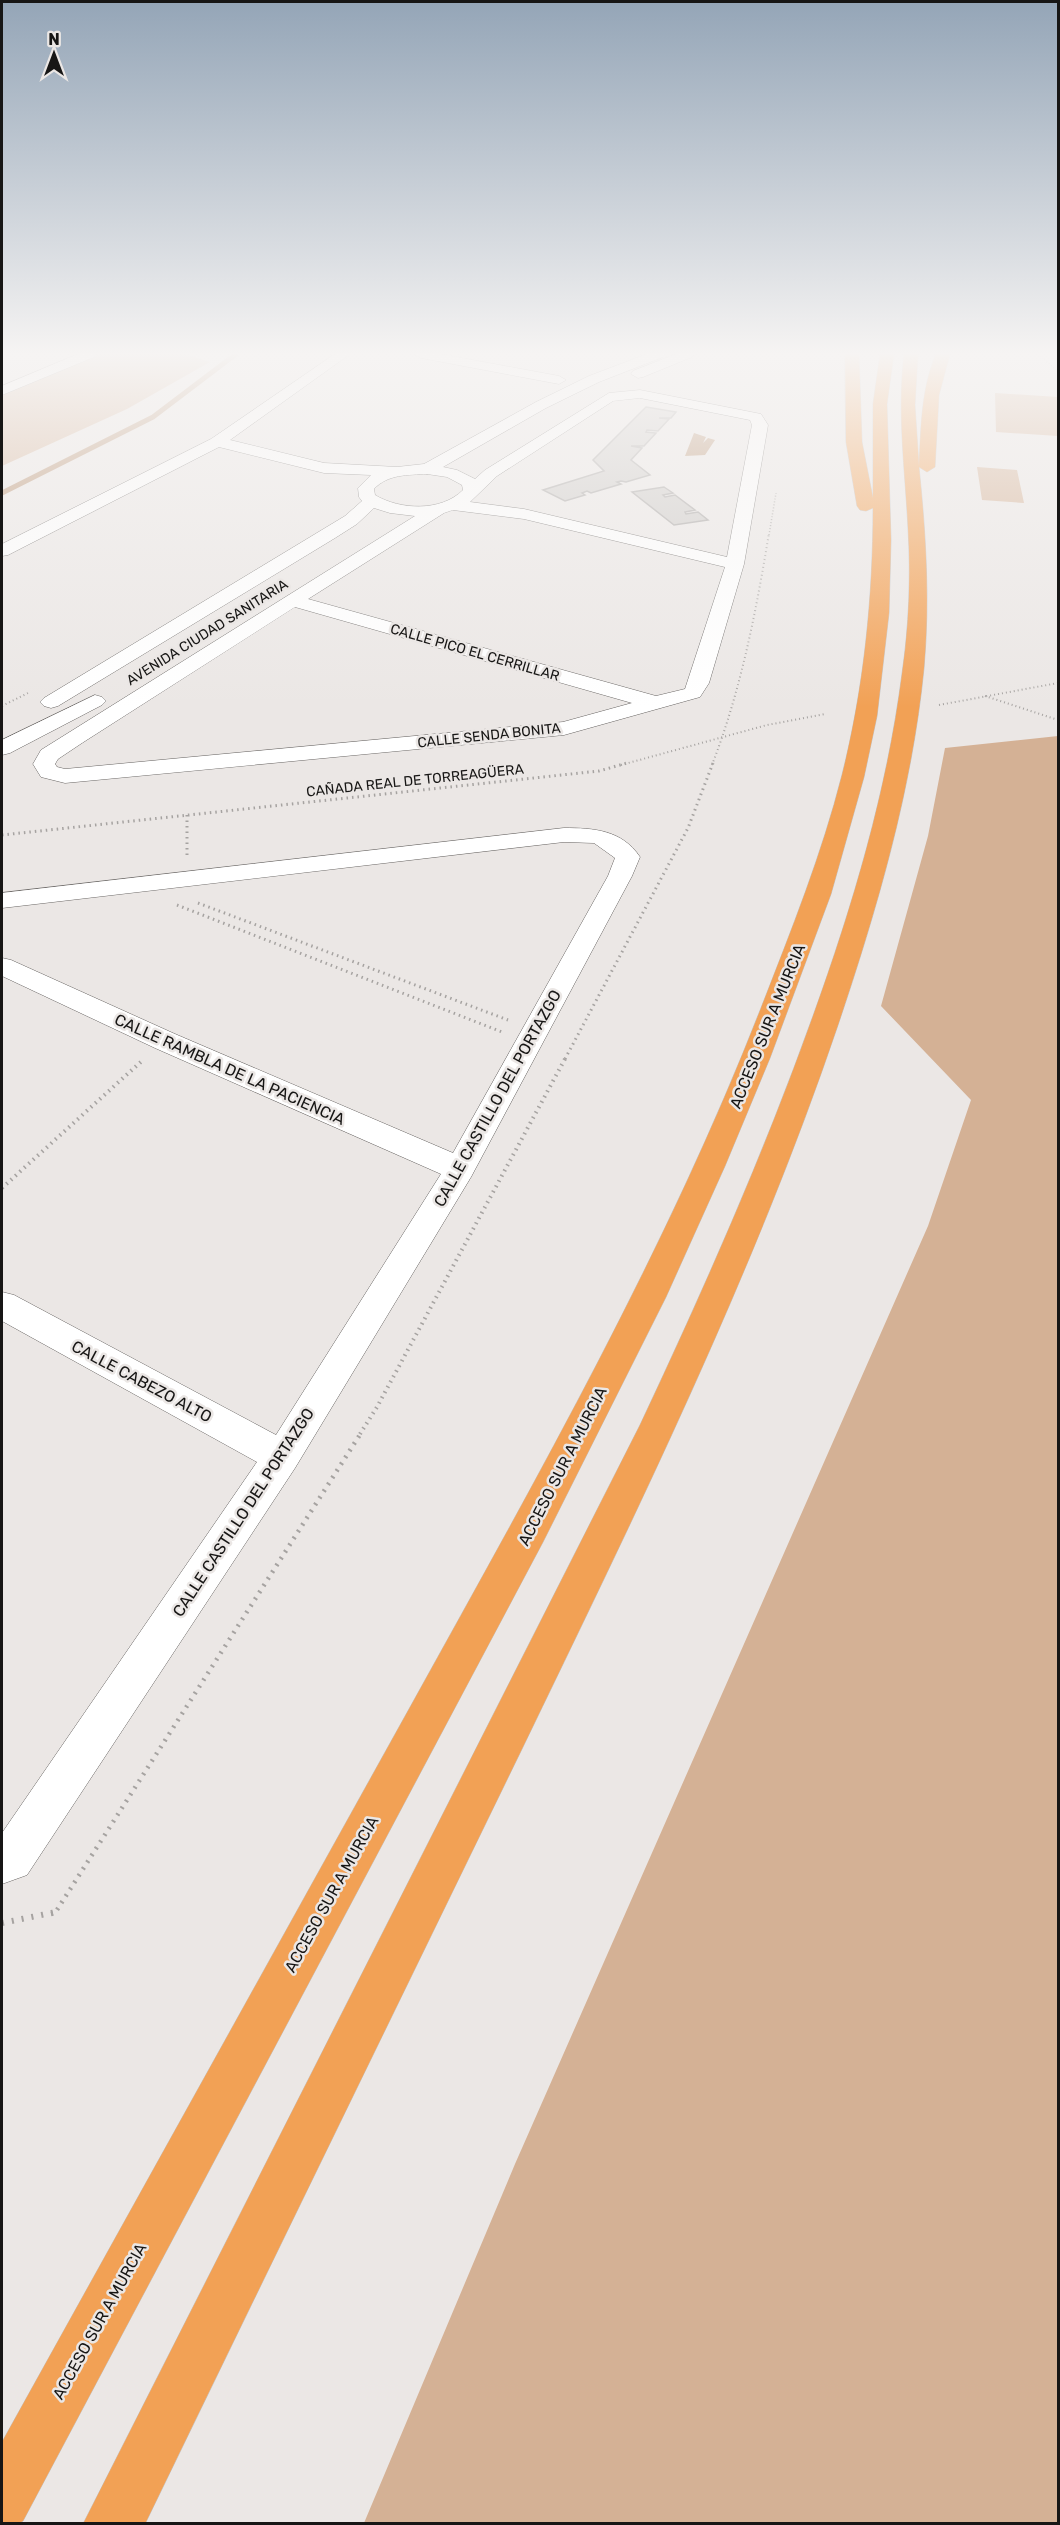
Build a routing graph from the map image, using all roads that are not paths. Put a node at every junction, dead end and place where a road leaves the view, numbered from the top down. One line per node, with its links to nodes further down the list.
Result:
1 (157, 472): 20 (street)
2 (331, 472): 14 (street)
3 (395, 472): 14 (street, AVENIDA CIUDAD SANITARIA)
4 (441, 472): 12 (street)
5 (466, 472): 12 (street)
6 (493, 472): 13 (street, CALLE SENDA BONITA)
7 (752, 472): 21 (street, CALLE SENDA BONITA)
8 (859, 472): 19 (highway)
9 (881, 472): 19 (highway, ACCESO SUR A MURCIA)
10 (911, 472): 15 (highway)
11 (927, 472): 15 (highway)
12 (461, 476): 13 (street)
13 (471, 493): 16 (street); 18 (street)
14 (369, 494): 17 (street); 25 (street, AVENIDA CIUDAD SANITARIA)
15 (915, 503): 35 (highway)
16 (446, 507): 17 (street); 18 (street); 23 (street)
17 (409, 510): 22 (street, AVENIDA CIUDAD SANITARIA)
18 (524, 514): 21 (street)
19 (882, 540): 34 (highway, ACCESO SUR A MURCIA)
20 (2, 551)
21 (735, 564): 26 (street, CALLE SENDA BONITA)
22 (262, 597)
23 (293, 601): 26 (street, CALLE PICO EL CERRILLAR); 26 (street, CALLE SENDA BONITA)
24 (111, 692): 27 (street, AVENIDA CIUDAD SANITARIA)
25 (34, 700)
26 (656, 703)
27 (2, 748)
28 (2, 900): 30 (street, CALLE CASTILLO DEL PORTAZGO)
29 (2, 966): 30 (street, CALLE RAMBLA DE LA PACIENCIA)
30 (460, 1169): 32 (street, CALLE CASTILLO DEL PORTAZGO)
31 (2, 1305): 32 (street, CALLE CABEZO ALTO)
32 (282, 1456): 33 (street, CALLE CASTILLO DEL PORTAZGO)
33 (5, 1857)
34 (2, 2500)
35 (113, 2523)

